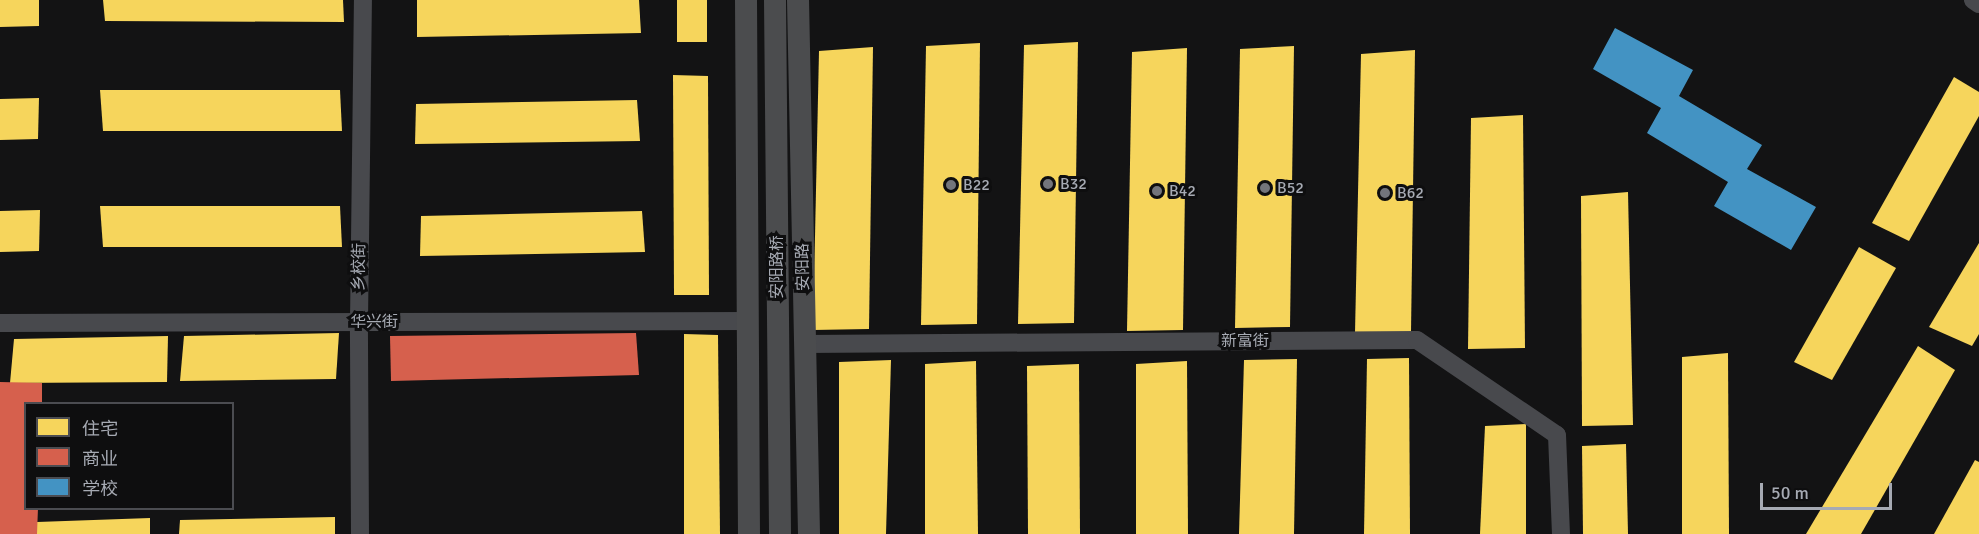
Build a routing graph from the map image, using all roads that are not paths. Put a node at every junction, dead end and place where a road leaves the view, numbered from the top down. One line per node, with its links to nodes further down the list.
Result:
1 (363, 0): 8 (street, 乡校街)
2 (746, 0): 7 (main road)
3 (775, 0): 13 (main road, 安阳路桥)
4 (798, 0): 10 (main road, 安阳路)
5 (1973, 0): 6 (street)
6 (1979, 4)
7 (748, 321): 8 (street, 华兴街); 12 (main road)
8 (358, 322): 9 (street, 华兴街); 11 (street, 乡校街)
9 (0, 323)
10 (804, 344): 14 (main road, 安阳路); 15 (street, 新富街)
11 (360, 534)
12 (749, 534)
13 (780, 534)
14 (809, 534)
15 (1561, 534)

